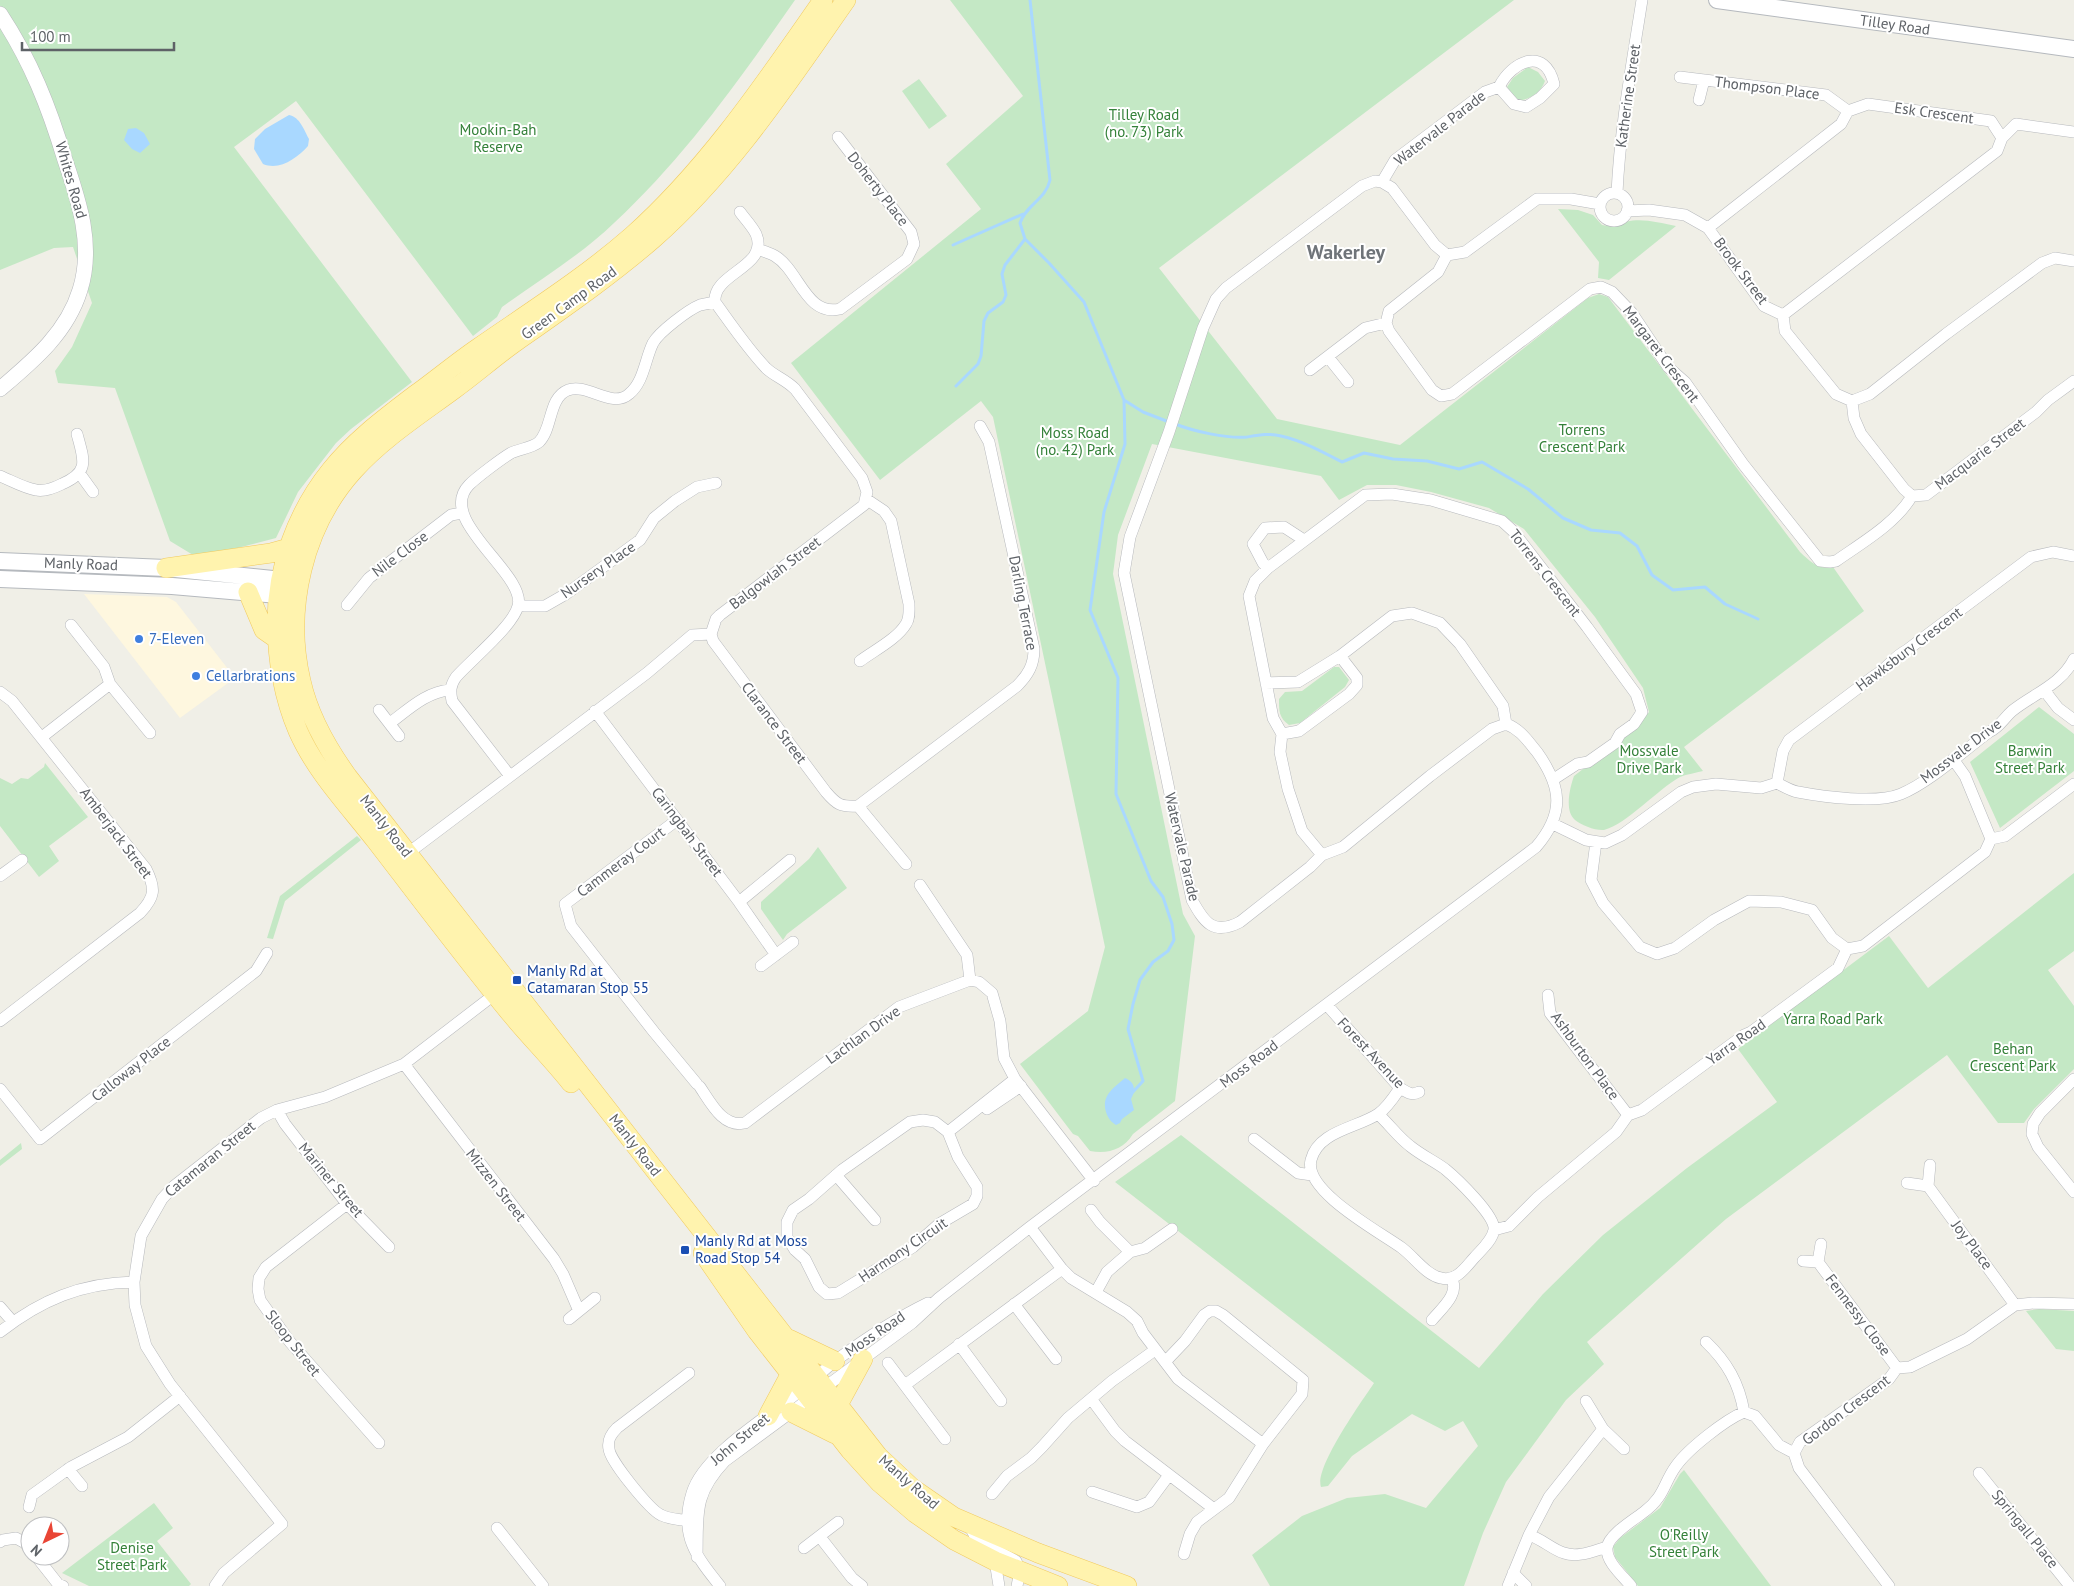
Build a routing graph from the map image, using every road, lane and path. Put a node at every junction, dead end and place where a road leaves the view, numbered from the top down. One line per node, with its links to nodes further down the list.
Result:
1 (823, 0): 43 (main road, Green Camp Road)
2 (846, 0): 50 (main road, Green Camp Road)
3 (1642, 0): 16 (street, Katherine Street)
4 (1717, 0): 6 (main road, Tilley Road)
5 (0, 14): 31 (street, Whites Road)
6 (2074, 49)
7 (1680, 77): 8 (street, Thompson Place)
8 (1704, 80): 10 (street); 11 (street, Thompson Place)
9 (1498, 87): 9 (street, Watervale Parade); 15 (street, Watervale Parade)
10 (1699, 100)
11 (1848, 112): 14 (street, Esk Crescent); 20 (street)
12 (2072, 134): 14 (street)
13 (838, 137): 21 (street, Doherty Place)
14 (2002, 138): 25 (street)
15 (1382, 182): 22 (street); 84 (street, Watervale Parade)
16 (1617, 193): 17 (street); 18 (street)
17 (1600, 204): 18 (street); 22 (street)
18 (1627, 211): 20 (street, Brook Street)
19 (740, 212): 21 (street)
20 (1708, 228): 25 (street, Brook Street)
21 (757, 249): 24 (street)
22 (1447, 255): 26 (street)
23 (2074, 261): 32 (street)
24 (715, 302): 40 (street); 41 (street)
25 (1783, 315): 32 (street, Brook Street)
26 (1386, 323): 27 (street); 39 (street, Margaret Crescent)
27 (1328, 357): 28 (street); 30 (street)
28 (1310, 370)
29 (2074, 381): 39 (street, Macquarie Street)
30 (1348, 382)
31 (0, 389)
32 (1852, 401): 39 (street)
33 (980, 426): 79 (street, Darling Terrace)
34 (77, 434): 35 (street)
35 (80, 474): 36 (street); 38 (street)
36 (0, 476)
37 (716, 483): 52 (street, Nursery Place)
38 (93, 492)
39 (1912, 496)
40 (866, 499): 55 (street, Balgowlah Street); 59 (street)
41 (462, 513): 52 (street); 53 (street, Nile Close)
42 (1304, 540): 47 (street, Torrens Crescent); 47 (street); 76 (street, Torrens Crescent)
43 (289, 548): 46 (main road); 49 (main road, Manly Road)
44 (2074, 556): 77 (street, Hawksbury Crescent)
45 (0, 561): 46 (main road, Manly Road)
46 (166, 568): 49 (main road, Manly Road)
47 (1268, 568): 60 (street, Torrens Crescent)
48 (0, 579): 51 (main road, Manly Road)
49 (279, 586): 50 (main road, Manly Road); 51 (main road, Manly Road); 56 (main road, Manly Road)
50 (298, 590): 85 (main road, Manly Road)
51 (248, 592): 56 (main road)
52 (519, 604): 62 (street)
53 (347, 605)
54 (71, 625): 61 (street)
55 (711, 634): 66 (street); 79 (street, Clarance Street)
56 (277, 639): 85 (main road, Manly Road)
57 (1340, 656): 60 (street); 69 (street); 71 (street)
58 (2074, 659): 63 (street, Mossvale Drive)
59 (860, 661)
60 (1266, 683): 71 (street, Torrens Crescent)
61 (110, 684): 70 (street); 73 (street)
62 (450, 690): 68 (street); 75 (street)
63 (2044, 690): 67 (street); 74 (street, Mossvale Drive)
64 (0, 692): 73 (street, Amberjack Street)
65 (379, 710): 68 (street)
66 (595, 711): 75 (street); 80 (street, Caringbah Street)
67 (2074, 720)
68 (390, 724): 72 (street)
69 (1506, 724): 76 (street); 84 (street, Watervale Parade)
70 (150, 733)
71 (1282, 734): 84 (street, Torrens Crescent)
72 (399, 736)
73 (42, 737): 101 (street, Amberjack Street)
74 (1952, 759): 77 (street, Mossvale Drive); 82 (street)
75 (510, 776): 85 (street)
76 (1554, 779): 81 (street)
77 (1777, 783): 83 (street)
78 (2074, 784): 82 (street)
79 (858, 806): 88 (street)
80 (677, 820): 91 (street, Caringbah Street); 111 (street, Cammeray Court)
81 (1552, 824): 83 (street); 100 (street, Moss Road)
82 (1991, 839): 93 (street)
83 (1596, 842): 93 (street)
84 (1322, 855)
85 (401, 858): 98 (main road, Manly Road)
86 (22, 860): 89 (street)
87 (790, 860): 91 (street)
88 (906, 864)
89 (0, 876)
90 (920, 885): 97 (street)
91 (739, 902): 95 (street, Caringbah Street)
92 (793, 942): 95 (street)
93 (1847, 948): 110 (street, Yarra Road)
94 (267, 953): 106 (street, Calloway Place)
95 (776, 955): 96 (street)
96 (761, 966)
97 (970, 980): 104 (street); 111 (street, Lachlan Drive)
98 (502, 989): 102 (street, Catamaran Street); 147 (main road, Manly Road); 158 (main road, Manly Road)
99 (1548, 995): 110 (street, Ashburton Place)
100 (1327, 1005): 105 (street, Forest Avenue); 117 (street, Moss Road)
101 (0, 1021)
102 (404, 1064): 108 (street, Catamaran Street); 142 (street, Mizzen Street)
103 (2074, 1079): 120 (street)
104 (1018, 1083): 112 (street); 117 (street)
105 (1400, 1088): 107 (street, Forest Avenue); 109 (street)
106 (0, 1089)
107 (1419, 1092)
108 (277, 1110): 121 (street, Mariner Street); 134 (street, Catamaran Street)
109 (1378, 1114): 116 (street); 126 (street)
110 (1628, 1115): 126 (street, Yarra Road)
111 (736, 1125)
112 (948, 1132): 115 (street, Harmony Circuit); 115 (street, Harmony Circuit)
113 (1254, 1139): 116 (street)
114 (1930, 1165): 119 (street)
115 (836, 1175): 123 (street)
116 (1312, 1175): 133 (street)
117 (1094, 1181): 124 (street, Moss Road)
118 (1907, 1183): 119 (street)
119 (1928, 1186): 140 (street, Joy Place)
120 (2074, 1192)
121 (347, 1204): 128 (street, Mariner Street); 172 (street, Sloop Street)
122 (1091, 1210): 129 (street)
123 (875, 1220)
124 (1030, 1227): 132 (street); 137 (street, Moss Road)
125 (1172, 1229): 129 (street)
126 (1494, 1230): 133 (street)
127 (1821, 1244): 131 (street, Fennessy Close)
128 (389, 1246)
129 (1130, 1252): 135 (street)
130 (1803, 1262): 131 (street, Fennessy Close)
131 (1818, 1262): 156 (street, Fennessy Close)
132 (1062, 1270): 135 (street); 138 (street)
133 (1451, 1278): 144 (street)
134 (134, 1282): 145 (street); 161 (street, Catamaran Street)
135 (1096, 1292): 150 (street)
136 (595, 1298): 142 (street)
137 (939, 1298): 151 (street, Moss Road); 153 (street, Moss Road)
138 (1014, 1304): 149 (street); 152 (street)
139 (2074, 1304): 140 (street)
140 (2015, 1305): 156 (street, Gordon Crescent)
141 (0, 1307): 145 (street)
142 (578, 1311): 143 (street)
143 (569, 1319)
144 (1432, 1320)
145 (12, 1322): 146 (street)
146 (0, 1332)
147 (785, 1337): 153 (main road); 160 (main road, Manly Road)
148 (1706, 1342): 167 (street)
149 (959, 1344): 159 (street); 162 (street)
150 (1155, 1350): 154 (street); 163 (street)
151 (863, 1359): 160 (street, Moss Road); 165 (main road)
152 (1056, 1359)
153 (835, 1361): 160 (street, Moss Road)
154 (1165, 1362): 173 (street); 173 (street)
155 (888, 1363): 159 (street)
156 (1897, 1368): 175 (street, Gordon Crescent)
157 (689, 1372): 184 (street)
158 (791, 1373): 160 (main road, Manly Road); 168 (main road)
159 (905, 1386): 171 (street)
160 (813, 1388): 165 (main road, Manly Road); 166 (street, John Street); 168 (street, John Street); 170 (main road, Manly Road)
161 (180, 1396): 176 (street); 200 (street, Catamaran Street)
162 (1002, 1400)
163 (1092, 1400): 178 (street); 181 (street)
164 (1586, 1401): 169 (street)
165 (838, 1405): 186 (main road, Manly Road)
166 (791, 1412): 170 (main road); 184 (street, John Street)
167 (1744, 1412): 175 (street); 192 (street)
168 (768, 1416): 184 (street, John Street)
169 (1603, 1430): 174 (street); 188 (street)
170 (840, 1436): 195 (main road, Manly Road)
171 (945, 1439)
172 (379, 1443)
173 (1263, 1444): 183 (street)
174 (1624, 1449)
175 (1794, 1453): 210 (street, Gordon Crescent)
176 (68, 1469): 179 (street); 182 (street)
177 (1979, 1473): 211 (street, Springall Place)
178 (1169, 1475): 180 (street); 183 (street)
179 (82, 1486)
180 (1092, 1492)
181 (992, 1494)
182 (30, 1507)
183 (1214, 1509): 194 (street)
184 (692, 1521): 202 (street, John Street)
185 (838, 1522): 189 (street)
186 (969, 1524): 198 (street); 206 (main road, Manly Road)
187 (497, 1528): 201 (street)
188 (1529, 1535): 192 (street); 197 (street)
189 (820, 1537): 193 (street); 203 (street)
190 (20, 1540): 191 (street)
191 (0, 1542)
192 (1607, 1547): 209 (street)
193 (804, 1548)
194 (1184, 1554)
195 (994, 1561): 198 (main road, Manly Road); 204 (street)
196 (44, 1566): 199 (street)
197 (1513, 1573): 207 (street); 208 (street)
198 (1019, 1579): 205 (main road, Manly Road)
199 (63, 1586)
200 (215, 1586)
201 (543, 1586)
202 (720, 1586)
203 (862, 1586)
204 (999, 1586)
205 (1058, 1586)
206 (1127, 1586)
207 (1508, 1586)
208 (1526, 1586)
209 (1630, 1586)
210 (1889, 1586)
211 (2070, 1586)

